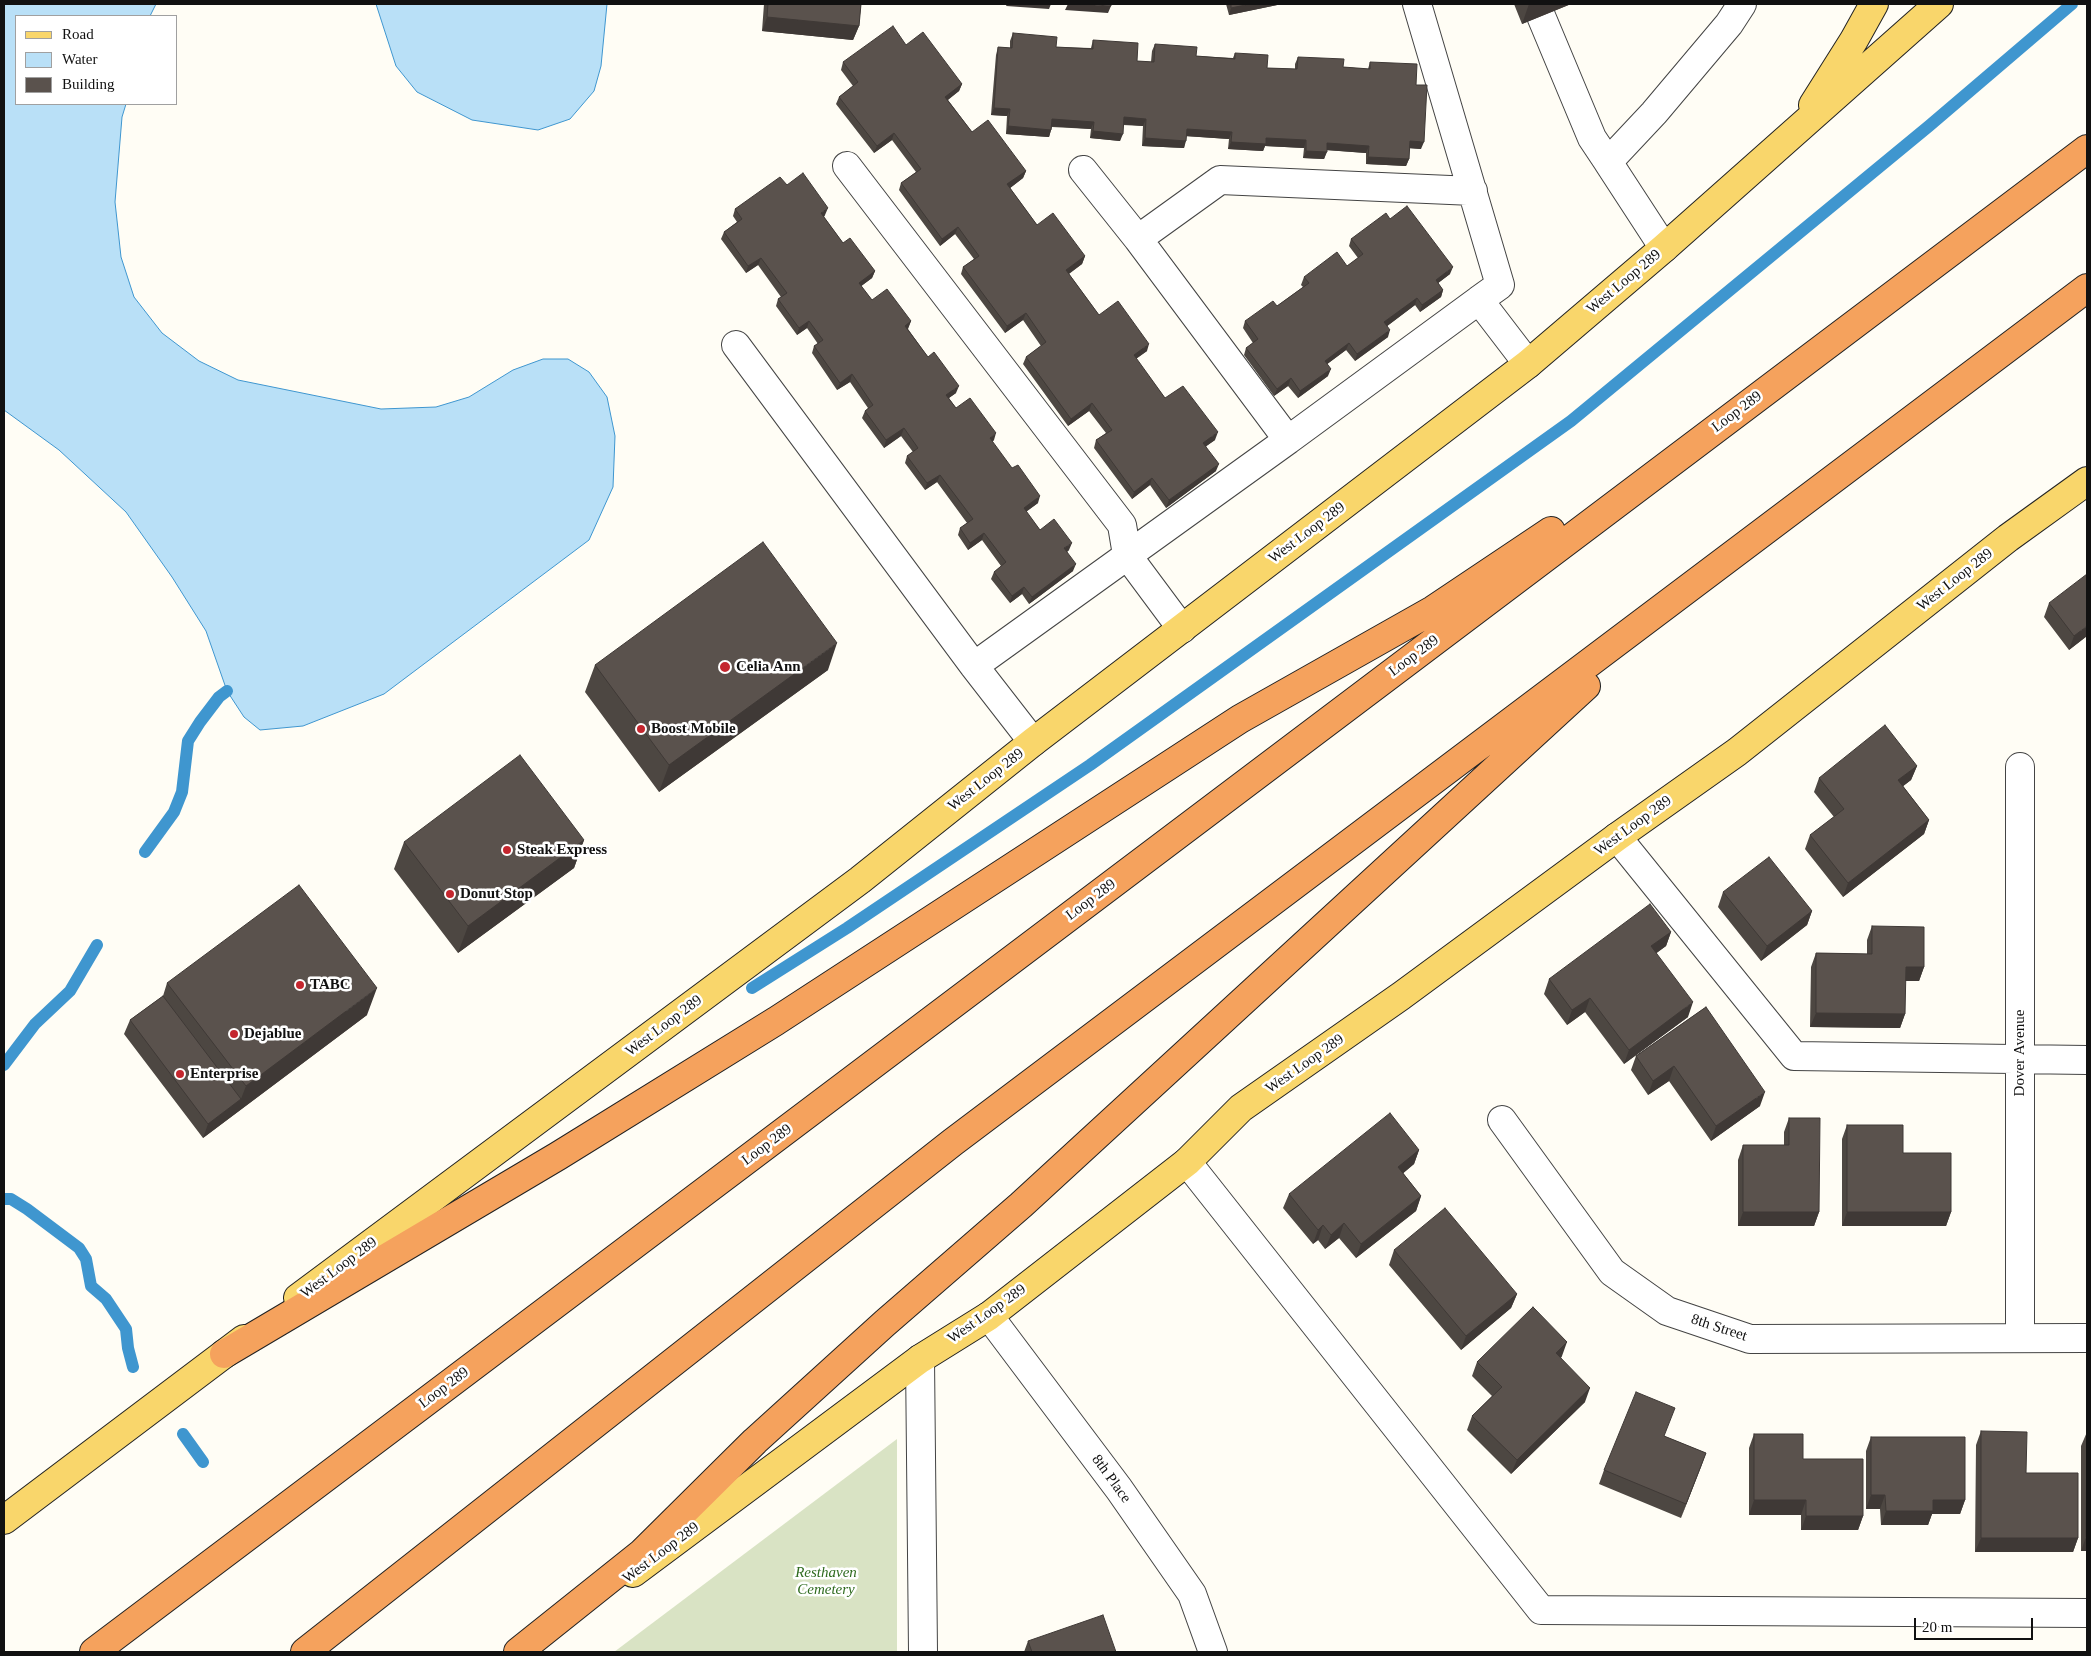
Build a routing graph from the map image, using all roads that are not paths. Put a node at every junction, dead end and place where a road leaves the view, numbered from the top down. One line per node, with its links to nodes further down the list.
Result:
1 (1417, 4): 11 (street)
2 (1742, 4): 8 (street)
3 (1874, 4): 6 (main road)
4 (1939, 4): 6 (main road, West Loop 289)
5 (1541, 16): 8 (street)
6 (1794, 134): 13 (main road, West Loop 289)
7 (2087, 149): 17 (highway, Loop 289)
8 (1608, 162): 13 (street)
9 (847, 166): 21 (street)
10 (1083, 170): 12 (street)
11 (1473, 191): 12 (street); 15 (street)
12 (1138, 239): 19 (street)
13 (1664, 248): 18 (main road, West Loop 289)
14 (2087, 288): 22 (highway)
15 (1479, 300): 18 (street); 19 (street)
16 (736, 345): 24 (street)
17 (1815, 353): 35 (highway); 39 (highway, Loop 289)
18 (1528, 364): 23 (main road, West Loop 289)
19 (1288, 440): 21 (street)
20 (2087, 481): 27 (main road, West Loop 289)
21 (1127, 555): 23 (street); 24 (street)
22 (1702, 580): 40 (highway); 41 (highway)
23 (1182, 629): 25 (main road, West Loop 289)
24 (974, 666): 25 (street)
25 (1033, 742): 35 (main road, West Loop 289)
26 (2020, 767): 28 (street, Dover Avenue)
27 (1617, 837): 28 (street); 31 (main road, West Loop 289)
28 (2020, 1060): 29 (street); 33 (street, Dover Avenue)
29 (2087, 1060)
30 (1502, 1120): 33 (street, 8th Street)
31 (1187, 1162): 32 (main road, West Loop 289); 38 (street)
32 (989, 1316): 36 (main road, West Loop 289); 44 (street, 8th Place)
33 (2020, 1338): 34 (street, 8th Street)
34 (2087, 1338)
35 (224, 1354): 37 (main road, West Loop 289)
36 (920, 1359): 42 (main road, West Loop 289); 43 (street)
37 (4, 1520)
38 (2087, 1612)
39 (94, 1652)
40 (305, 1652)
41 (518, 1652)
42 (528, 1652)
43 (923, 1652)
44 (1213, 1652)

